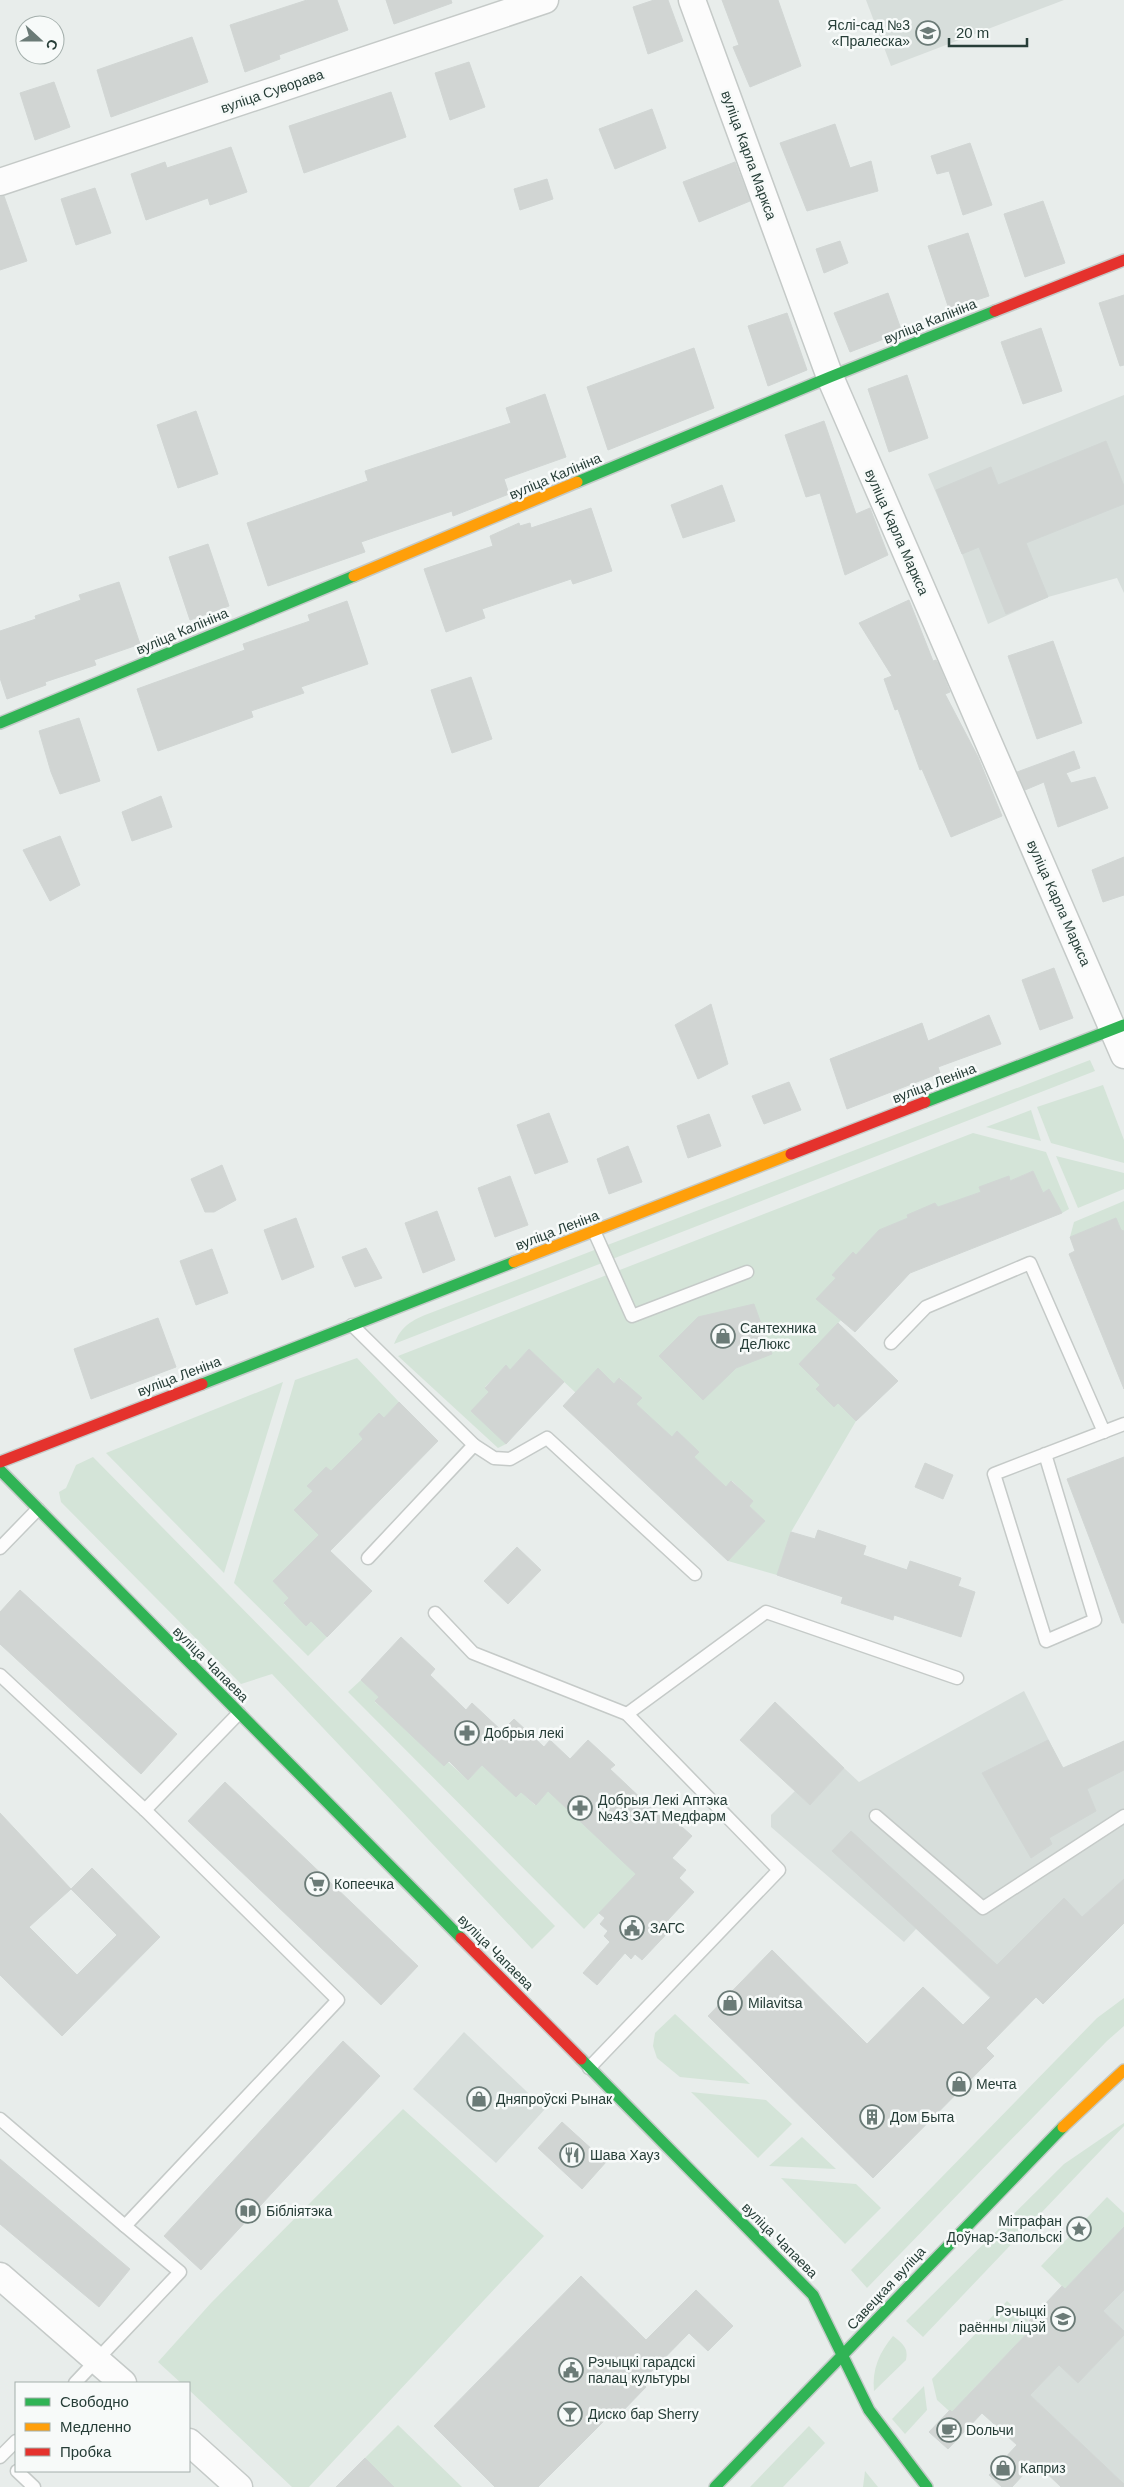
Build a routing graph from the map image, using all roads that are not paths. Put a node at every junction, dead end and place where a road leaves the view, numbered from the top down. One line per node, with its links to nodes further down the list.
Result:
1 (545, 0): 3 (street, вуліца Суворава)
2 (692, 0): 5 (street, вуліца Карла Маркса)
3 (0, 182)
4 (1124, 260): 5 (street, вуліца Калініна)
5 (830, 377): 6 (street, вуліца Калініна); 7 (street, вуліца Карла Маркса)
6 (0, 723)
7 (1119, 1027): 8 (street, вуліца Карла Маркса); 9 (street, вуліца Леніна)
8 (1124, 1055)
9 (594, 1231): 10 (lane); 11 (street, вуліца Леніна)
10 (747, 1272)
11 (352, 1325): 15 (lane); 17 (street, вуліца Леніна)
12 (891, 1343): 14 (lane)
13 (1124, 1424): 14 (lane)
14 (1104, 1432): 16 (lane)
15 (474, 1444): 21 (lane); 22 (lane)
16 (1045, 1454): 16 (lane)
17 (0, 1462)
18 (0, 1470): 19 (street, вуліца Чапаева)
19 (38, 1509): 20 (lane); 26 (street, вуліца Чапаева)
20 (0, 1548)
21 (368, 1558)
22 (695, 1574)
23 (435, 1613): 27 (lane)
24 (0, 1675): 28 (lane)
25 (958, 1678): 27 (lane)
26 (239, 1713): 28 (lane); 31 (street, вуліца Чапаева)
27 (627, 1714): 31 (lane)
28 (144, 1810): 34 (lane)
29 (876, 1816): 30 (lane)
30 (1124, 1816)
31 (589, 2068): 36 (street, вуліца Чапаева)
32 (1124, 2070): 36 (street, Савецкая вуліца)
33 (0, 2119): 34 (lane)
34 (125, 2226): 37 (lane)
35 (0, 2276): 37 (street)
36 (843, 2356): 47 (street, Савецкая вуліца); 48 (street, вуліца Чапаева)
37 (98, 2361): 38 (lane); 39 (street)
38 (76, 2382)
39 (122, 2382)
40 (15, 2442): 42 (lane)
41 (190, 2443): 46 (street)
42 (0, 2456): 43 (lane)
43 (15, 2469)
44 (18, 2472): 45 (lane)
45 (34, 2487)
46 (240, 2487)
47 (715, 2487)
48 (927, 2487)

